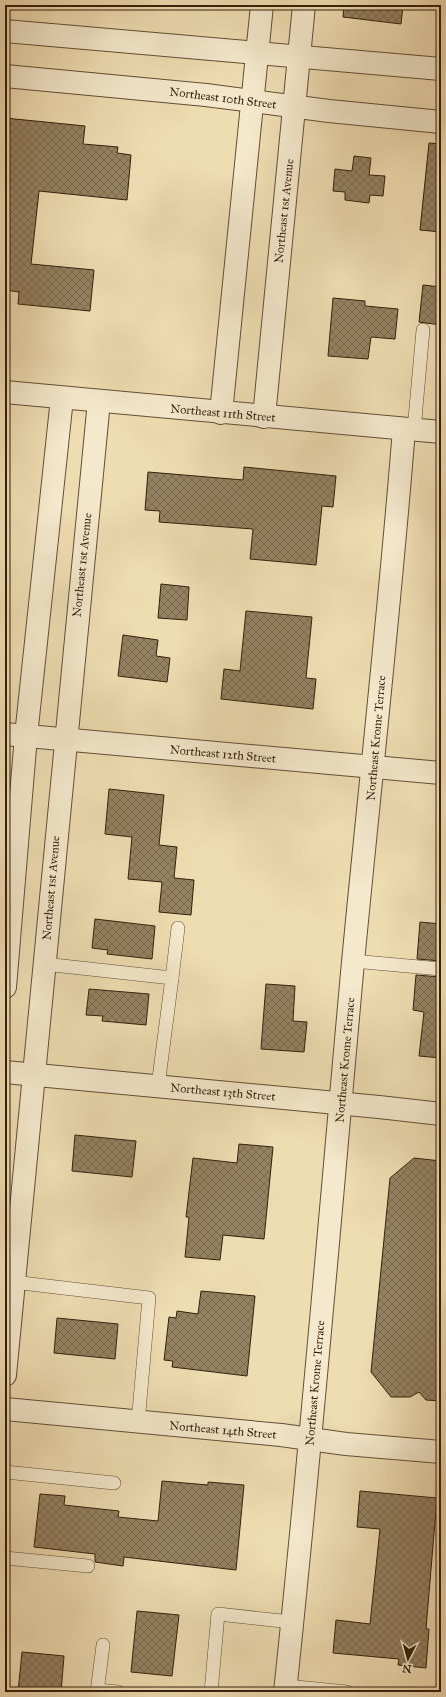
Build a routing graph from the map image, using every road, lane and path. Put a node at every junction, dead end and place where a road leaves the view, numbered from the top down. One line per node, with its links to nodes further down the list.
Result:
1 (262, 5): 4 (street)
2 (304, 5): 5 (street, Northeast 1st Avenue)
3 (5, 31): 4 (street)
4 (257, 53): 5 (street); 8 (street)
5 (300, 57): 6 (street); 9 (street, Northeast 1st Avenue)
6 (441, 69)
7 (5, 76): 8 (street, Northeast 10th Street)
8 (253, 101): 9 (street, Northeast 10th Street); 15 (street)
9 (294, 107): 10 (street, Northeast 10th Street); 16 (street, Northeast 1st Avenue)
10 (441, 122)
11 (422, 330): 17 (lane)
12 (5, 392): 13 (street, Northeast 11th Street)
13 (62, 398): 14 (street, Northeast 11th Street); 20 (street)
14 (99, 401): 15 (street, Northeast 11th Street); 21 (street, Northeast 1st Avenue)
15 (220, 413): 16 (street, Northeast 11th Street)
16 (264, 416): 17 (street, Northeast 11th Street)
17 (409, 429): 18 (street, Northeast 11th Street); 22 (street, Northeast Krome Terrace)
18 (441, 432)
19 (5, 734): 20 (street, Northeast 12th Street)
20 (26, 736): 21 (street, Northeast 12th Street); 29 (street)
21 (65, 740): 22 (street, Northeast 12th Street); 26 (street, Northeast 1st Avenue)
22 (373, 767): 23 (street, Northeast 12th Street); 25 (street, Northeast Krome Terrace)
23 (441, 773)
24 (178, 928): 28 (lane)
25 (354, 962): 27 (lane); 33 (street, Northeast Krome Terrace)
26 (44, 964): 28 (lane); 31 (street, Northeast 1st Avenue)
27 (441, 969)
28 (172, 978): 32 (lane)
29 (5, 987)
30 (5, 1072): 31 (street, Northeast 13th Street)
31 (33, 1075): 32 (street, Northeast 13th Street); 35 (street, Northeast 1st Avenue)
32 (158, 1086): 33 (street, Northeast 13th Street)
33 (342, 1104): 34 (street, Northeast 13th Street); 39 (street, Northeast Krome Terrace)
34 (441, 1114)
35 (14, 1282): 36 (street, Northeast 1st Avenue); 38 (lane)
36 (5, 1375)
37 (5, 1409): 38 (street, Northeast 14th Street)
38 (138, 1422): 39 (street, Northeast 14th Street)
39 (310, 1439): 40 (street, Northeast 14th Street); 45 (street, Northeast Krome Terrace)
40 (441, 1452)
41 (5, 1472): 42 (lane)
42 (114, 1483)
43 (5, 1558): 44 (lane)
44 (88, 1566)
45 (292, 1622): 47 (street, Northeast Krome Terrace); 50 (lane)
46 (103, 1645): 48 (lane)
47 (285, 1689): 51 (lane)
48 (97, 1691): 49 (lane)
49 (118, 1692)
50 (211, 1692)
51 (347, 1692)

